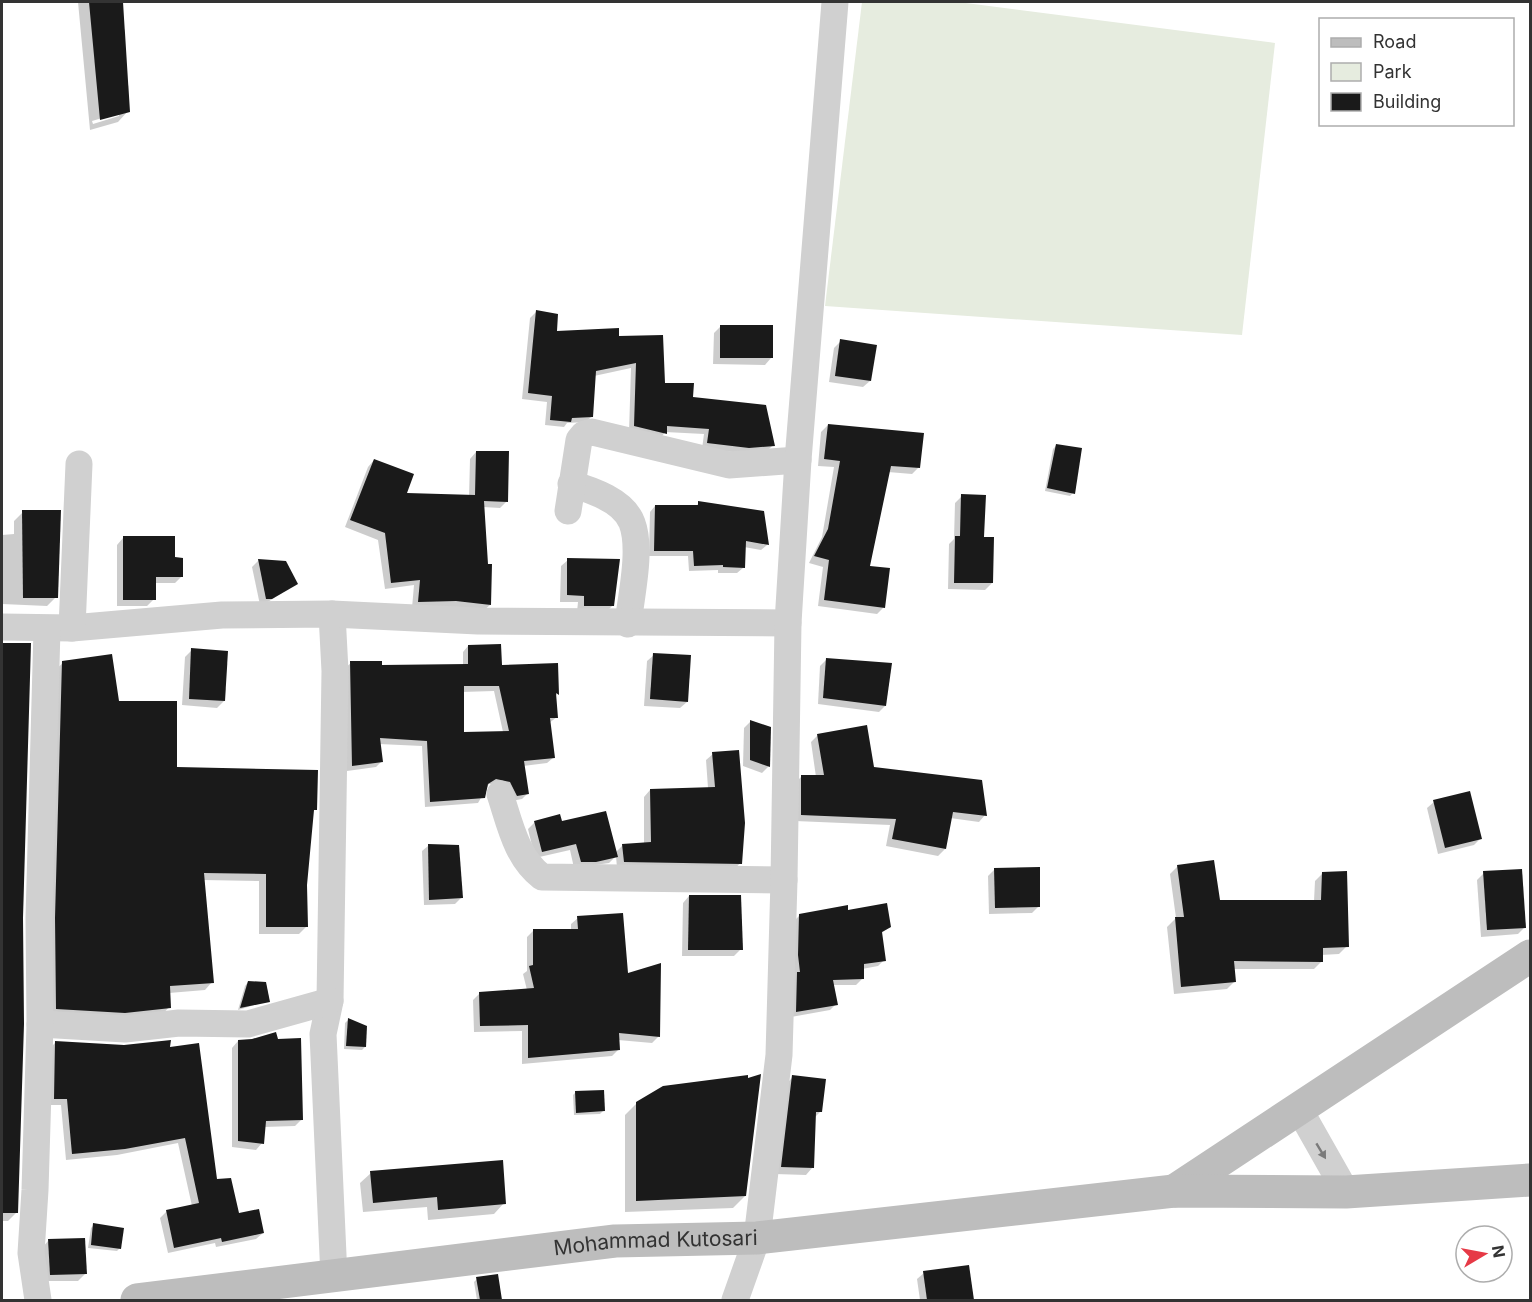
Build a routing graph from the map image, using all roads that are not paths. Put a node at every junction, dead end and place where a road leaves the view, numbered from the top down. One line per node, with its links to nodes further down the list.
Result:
1 (835, 2): 2 (street)
2 (798, 460): 5 (street); 6 (street)
3 (79, 464): 8 (street)
4 (332, 614): 6 (street); 8 (street); 12 (street)
5 (788, 623): 6 (street); 10 (street)
6 (628, 624)
7 (2, 627): 8 (street)
8 (60, 629): 13 (street)
9 (500, 794): 10 (street)
10 (784, 880): 18 (street)
11 (1530, 956): 14 (street)
12 (330, 1001): 13 (street); 19 (street)
13 (40, 1024): 20 (street)
14 (1299, 1109): 16 (street); 17 (street, one-way to 17)
15 (1530, 1180): 17 (street, Mohammad Kutosari)
16 (1173, 1191): 17 (street, Mohammad Kutosari); 18 (street, Mohammad Kutosari)
17 (1346, 1192)
18 (757, 1238): 19 (street, Mohammad Kutosari); 22 (street)
19 (334, 1277): 21 (street, Mohammad Kutosari)
20 (38, 1300)
21 (137, 1300)
22 (735, 1300)

